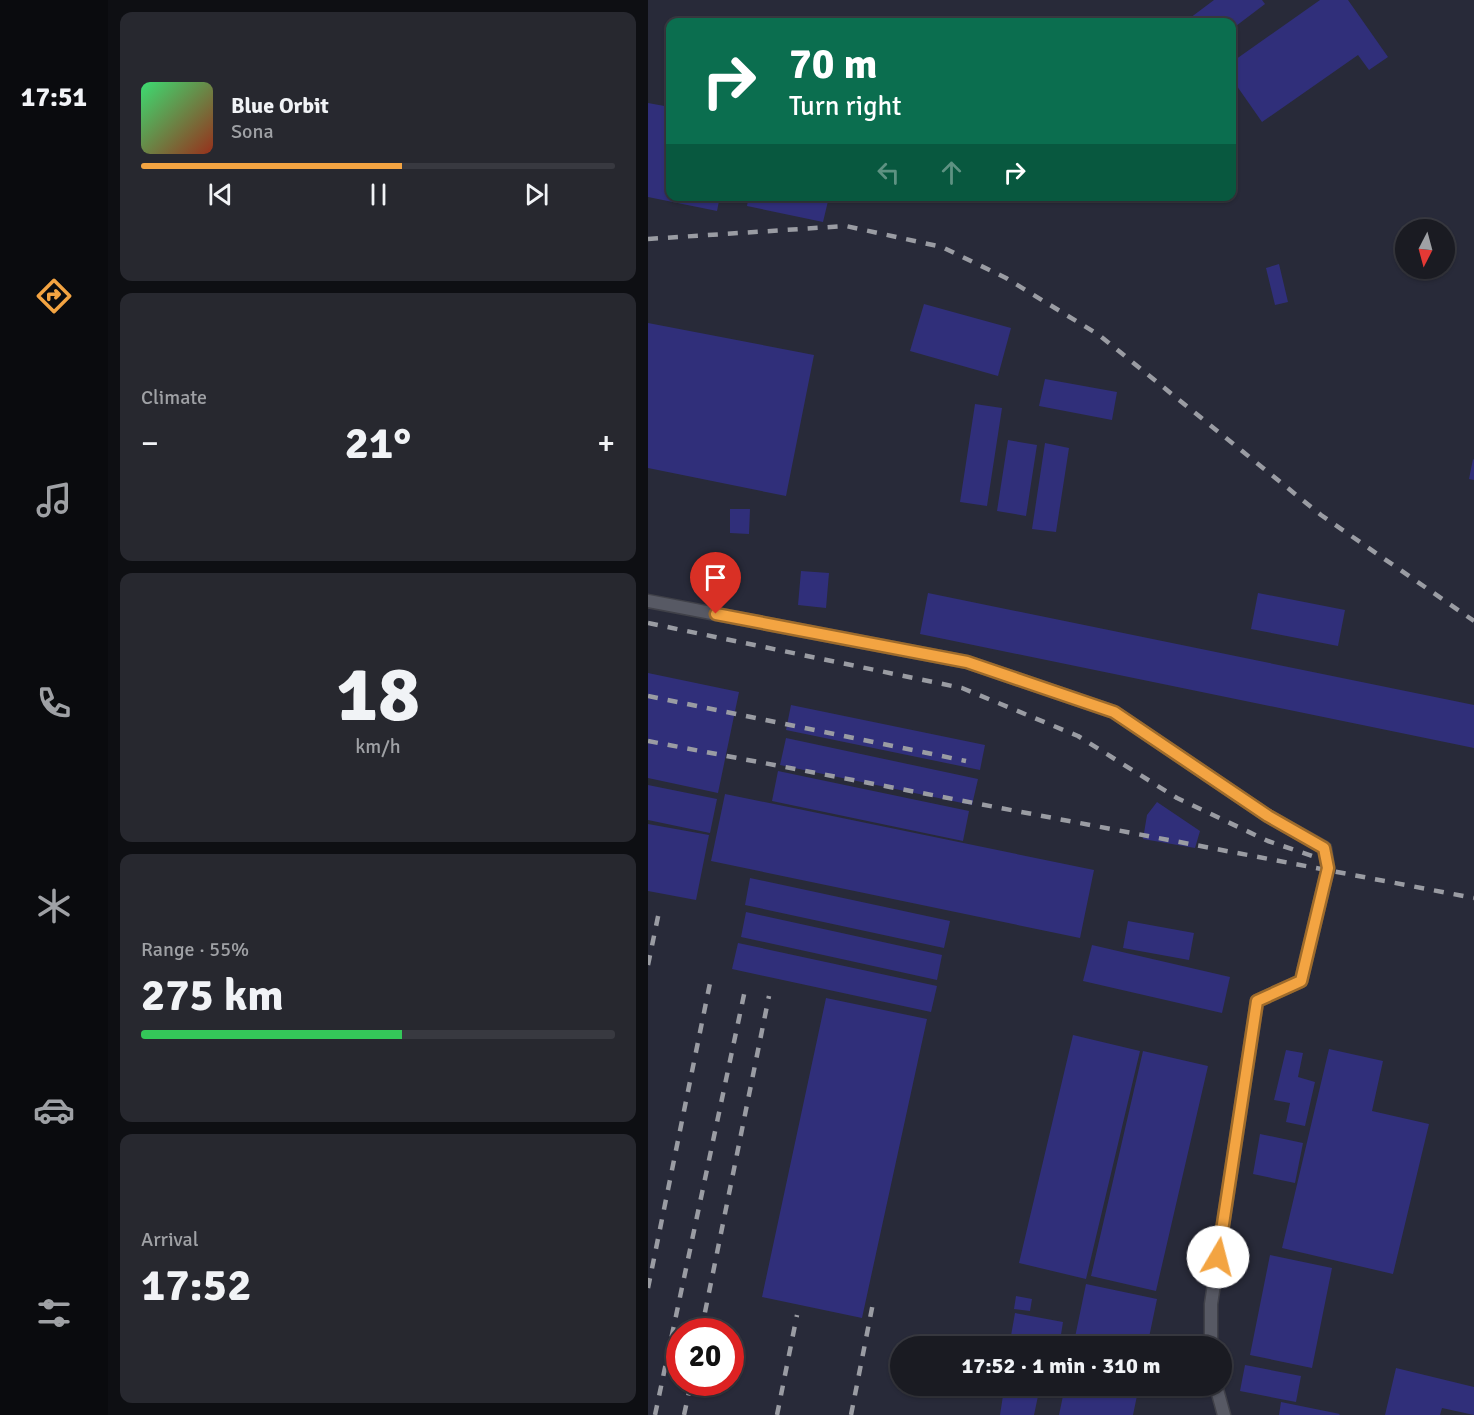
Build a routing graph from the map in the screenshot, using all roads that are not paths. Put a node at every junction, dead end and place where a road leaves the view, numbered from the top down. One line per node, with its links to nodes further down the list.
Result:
1 (648, 601): 2 (lane)
2 (1211, 1336)
3 (1219, 1396): 4 (lane)
4 (1224, 1415)

